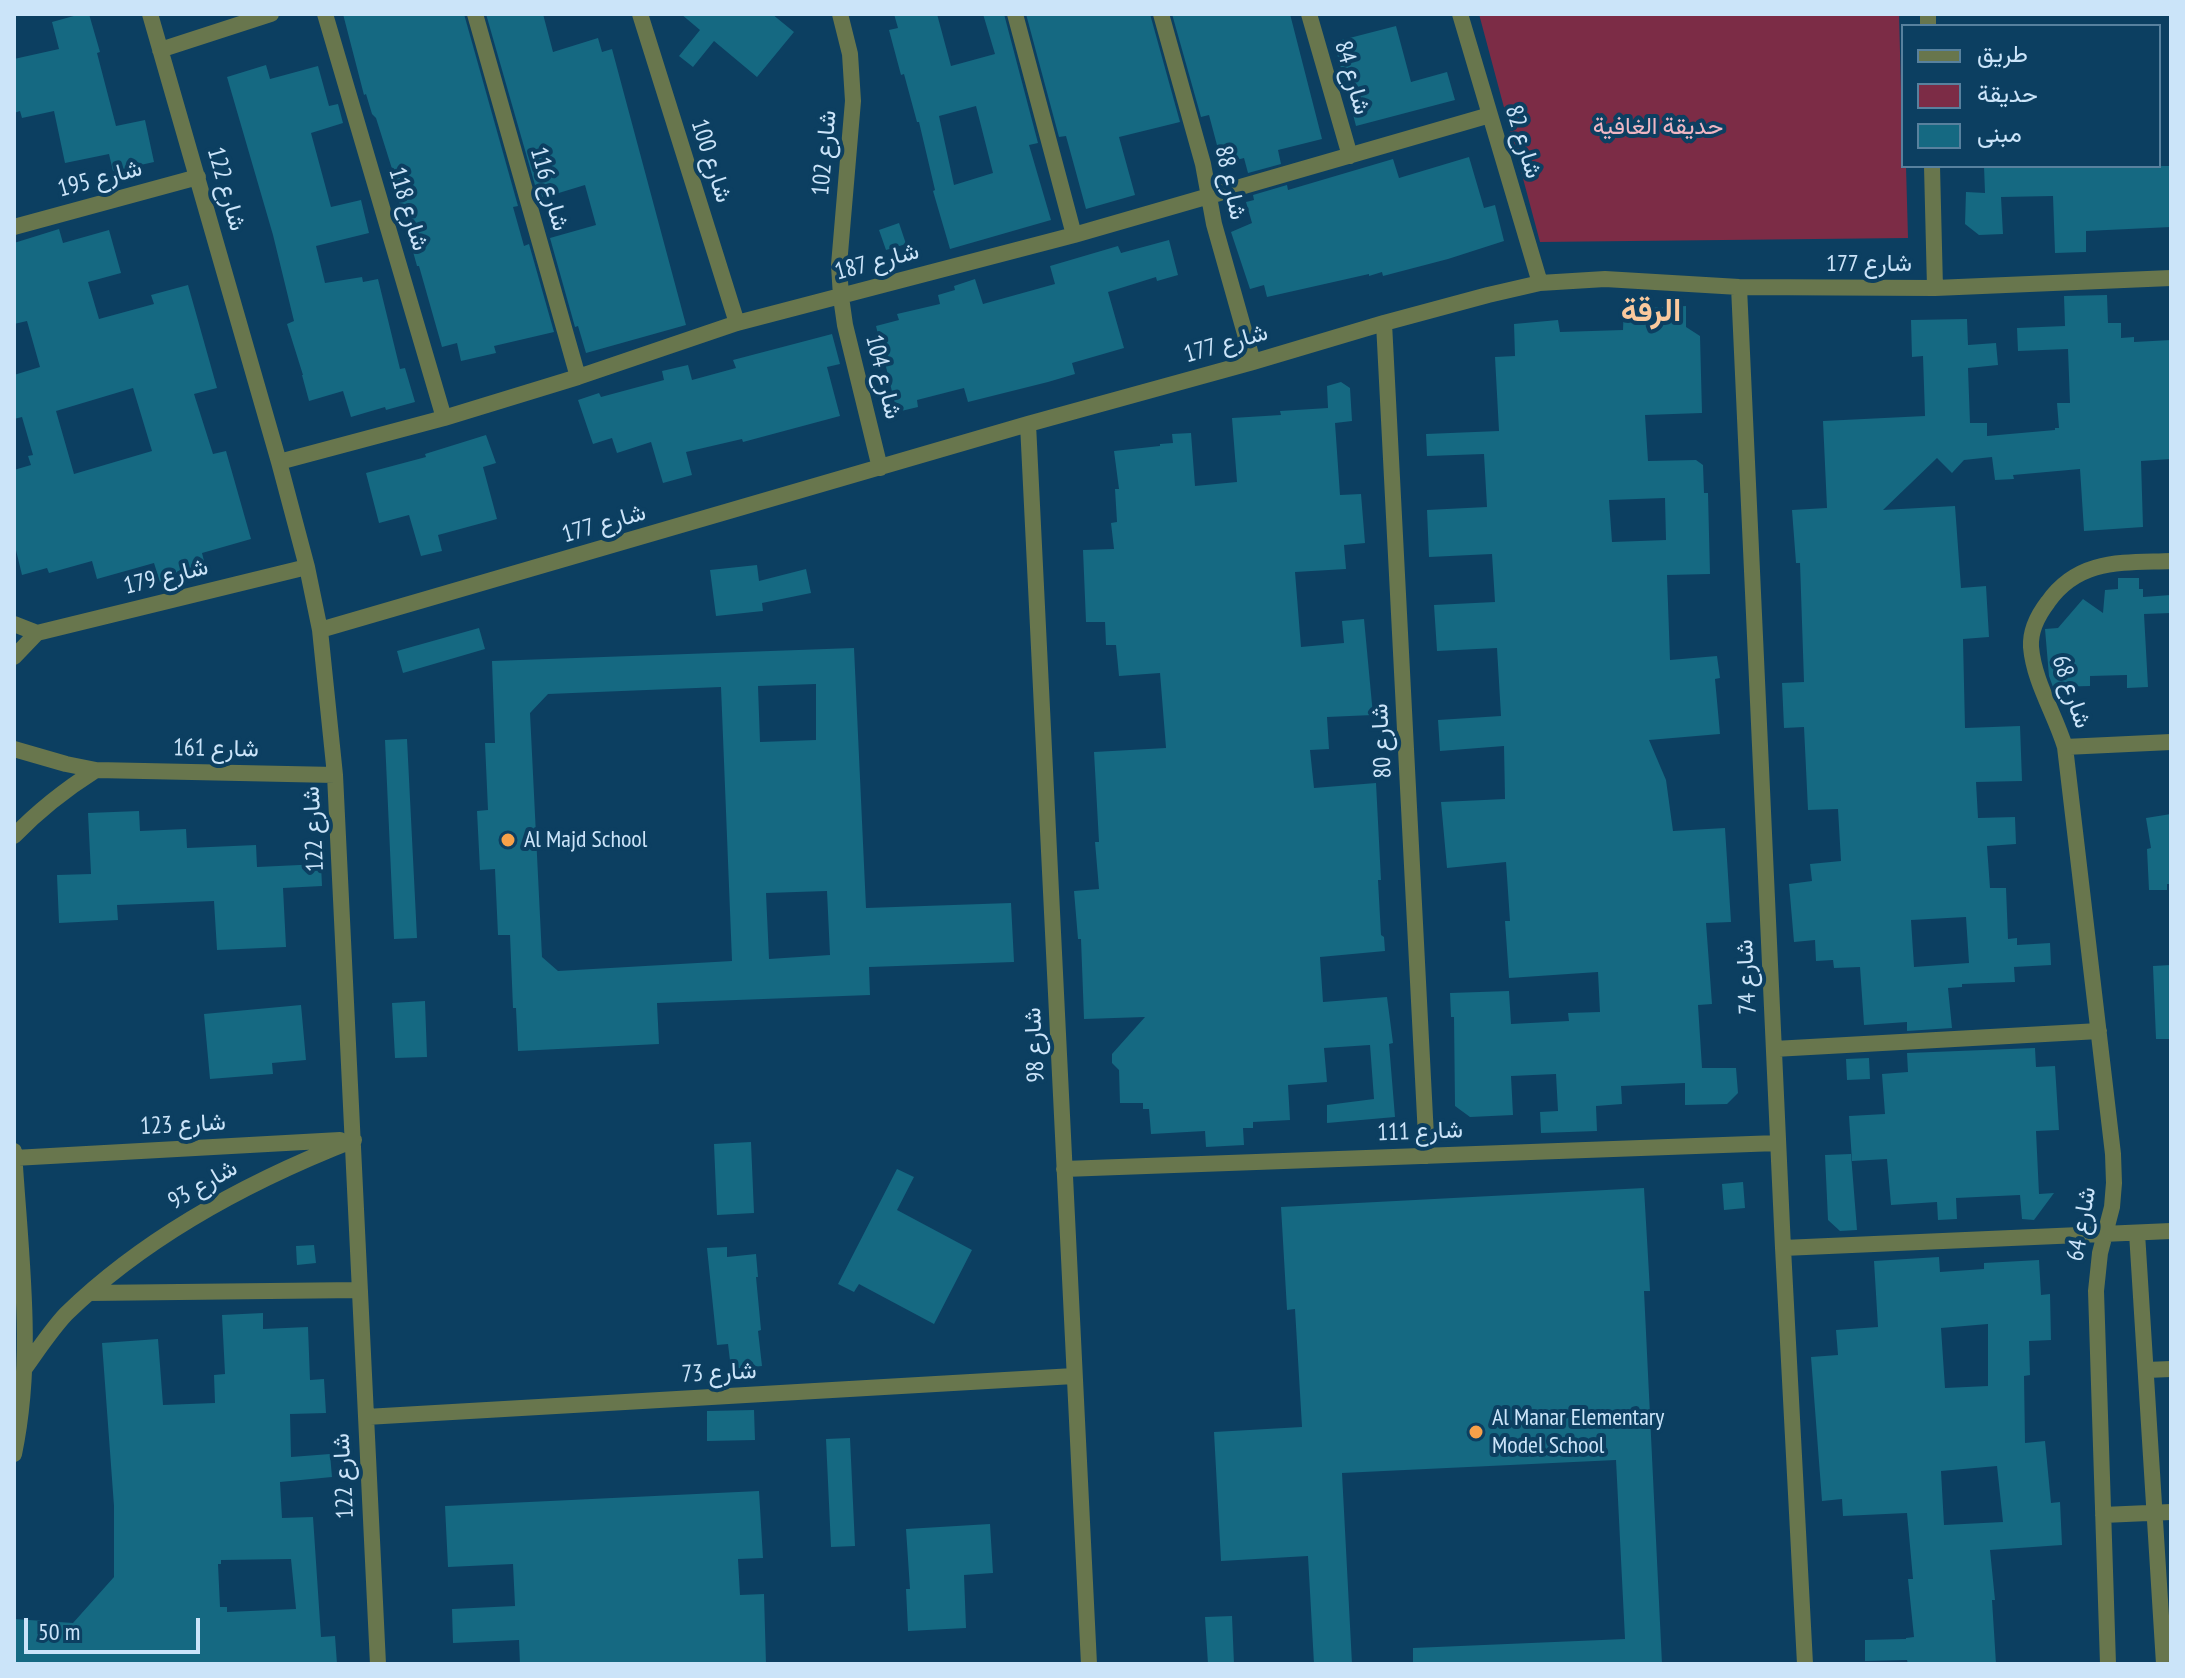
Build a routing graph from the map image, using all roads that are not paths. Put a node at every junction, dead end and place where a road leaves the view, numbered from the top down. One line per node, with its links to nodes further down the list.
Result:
1 (150, 14): 11 (street, شارع 122)
2 (271, 14): 11 (street)
3 (325, 14): 28 (street, شارع 118)
4 (475, 14): 27 (street, شارع 116)
5 (640, 14): 24 (street, شارع 100)
6 (840, 14): 23 (street, شارع 102)
7 (1015, 14): 18 (street)
8 (1161, 14): 16 (street, شارع 88)
9 (1309, 14): 13 (street, شارع 84)
10 (1460, 14): 12 (street, شارع 82)
11 (160, 50): 15 (street, شارع 122)
12 (1490, 115): 13 (street, شارع 187); 20 (street, شارع 82)
13 (1350, 156): 16 (street, شارع 187)
14 (1932, 168): 22 (street)
15 (198, 177): 17 (street, شارع 195); 30 (street, شارع 122)
16 (1208, 197): 18 (street, شارع 187); 26 (street, شارع 88)
17 (14, 227)
18 (1074, 235): 23 (street, شارع 187)
19 (2171, 278): 22 (street, شارع 177)
20 (1540, 283): 21 (street, شارع 177); 25 (street, شارع 177)
21 (1739, 287): 22 (street, شارع 177); 45 (street, شارع 74)
22 (1935, 288)
23 (841, 297): 24 (street, شارع 187); 31 (street, شارع 104)
24 (737, 323): 27 (street, شارع 187)
25 (1384, 323): 26 (street, شارع 177); 49 (street, شارع 80)
26 (1253, 362): 29 (street, شارع 177)
27 (578, 377): 28 (street, شارع 187)
28 (444, 418): 30 (street, شارع 187)
29 (1028, 424): 31 (street, شارع 177); 51 (street, شارع 98)
30 (279, 462): 33 (street, شارع 122)
31 (880, 468): 35 (street, شارع 177)
32 (2171, 561): 39 (street, شارع 68)
33 (307, 567): 35 (street, شارع 122); 36 (street, شارع 179)
34 (14, 624): 36 (street)
35 (320, 630): 42 (street, شارع 122)
36 (37, 633): 37 (street)
37 (14, 657)
38 (2171, 742): 39 (street)
39 (2065, 747): 44 (street, شارع 64)
40 (14, 749): 41 (street, شارع 161)
41 (96, 770): 42 (street, شارع 161); 43 (street)
42 (335, 775): 46 (street, شارع 122)
43 (14, 836)
44 (2099, 1031): 45 (street); 54 (street, شارع 64)
45 (1774, 1049): 47 (street, شارع 74)
46 (354, 1140): 50 (street, شارع 123); 56 (street, شارع 122); 57 (street, شارع 93)
47 (1778, 1143): 49 (street, شارع 111); 55 (street, شارع 74)
48 (14, 1151): 50 (street)
49 (1427, 1156): 51 (street, شارع 111)
50 (15, 1169): 58 (street)
51 (1064, 1169): 62 (street, شارع 98)
52 (2171, 1231): 53 (street)
53 (2137, 1233): 54 (street); 61 (street)
54 (2105, 1235): 55 (street); 66 (street, شارع 64)
55 (1783, 1248): 69 (street, شارع 74)
56 (360, 1290): 57 (street); 63 (street, شارع 122)
57 (89, 1293): 59 (street, شارع 93)
58 (20, 1324): 59 (street)
59 (25, 1368): 64 (street)
60 (2171, 1369): 61 (street)
61 (2146, 1370): 65 (street)
62 (1074, 1376): 63 (street, شارع 73); 68 (street, شارع 98)
63 (366, 1417): 67 (street, شارع 122)
64 (14, 1454)
65 (2163, 1512): 66 (street); 71 (street)
66 (2103, 1515): 70 (street, شارع 64)
67 (378, 1664)
68 (1089, 1664)
69 (1805, 1664)
70 (2108, 1664)
71 (2164, 1664)

